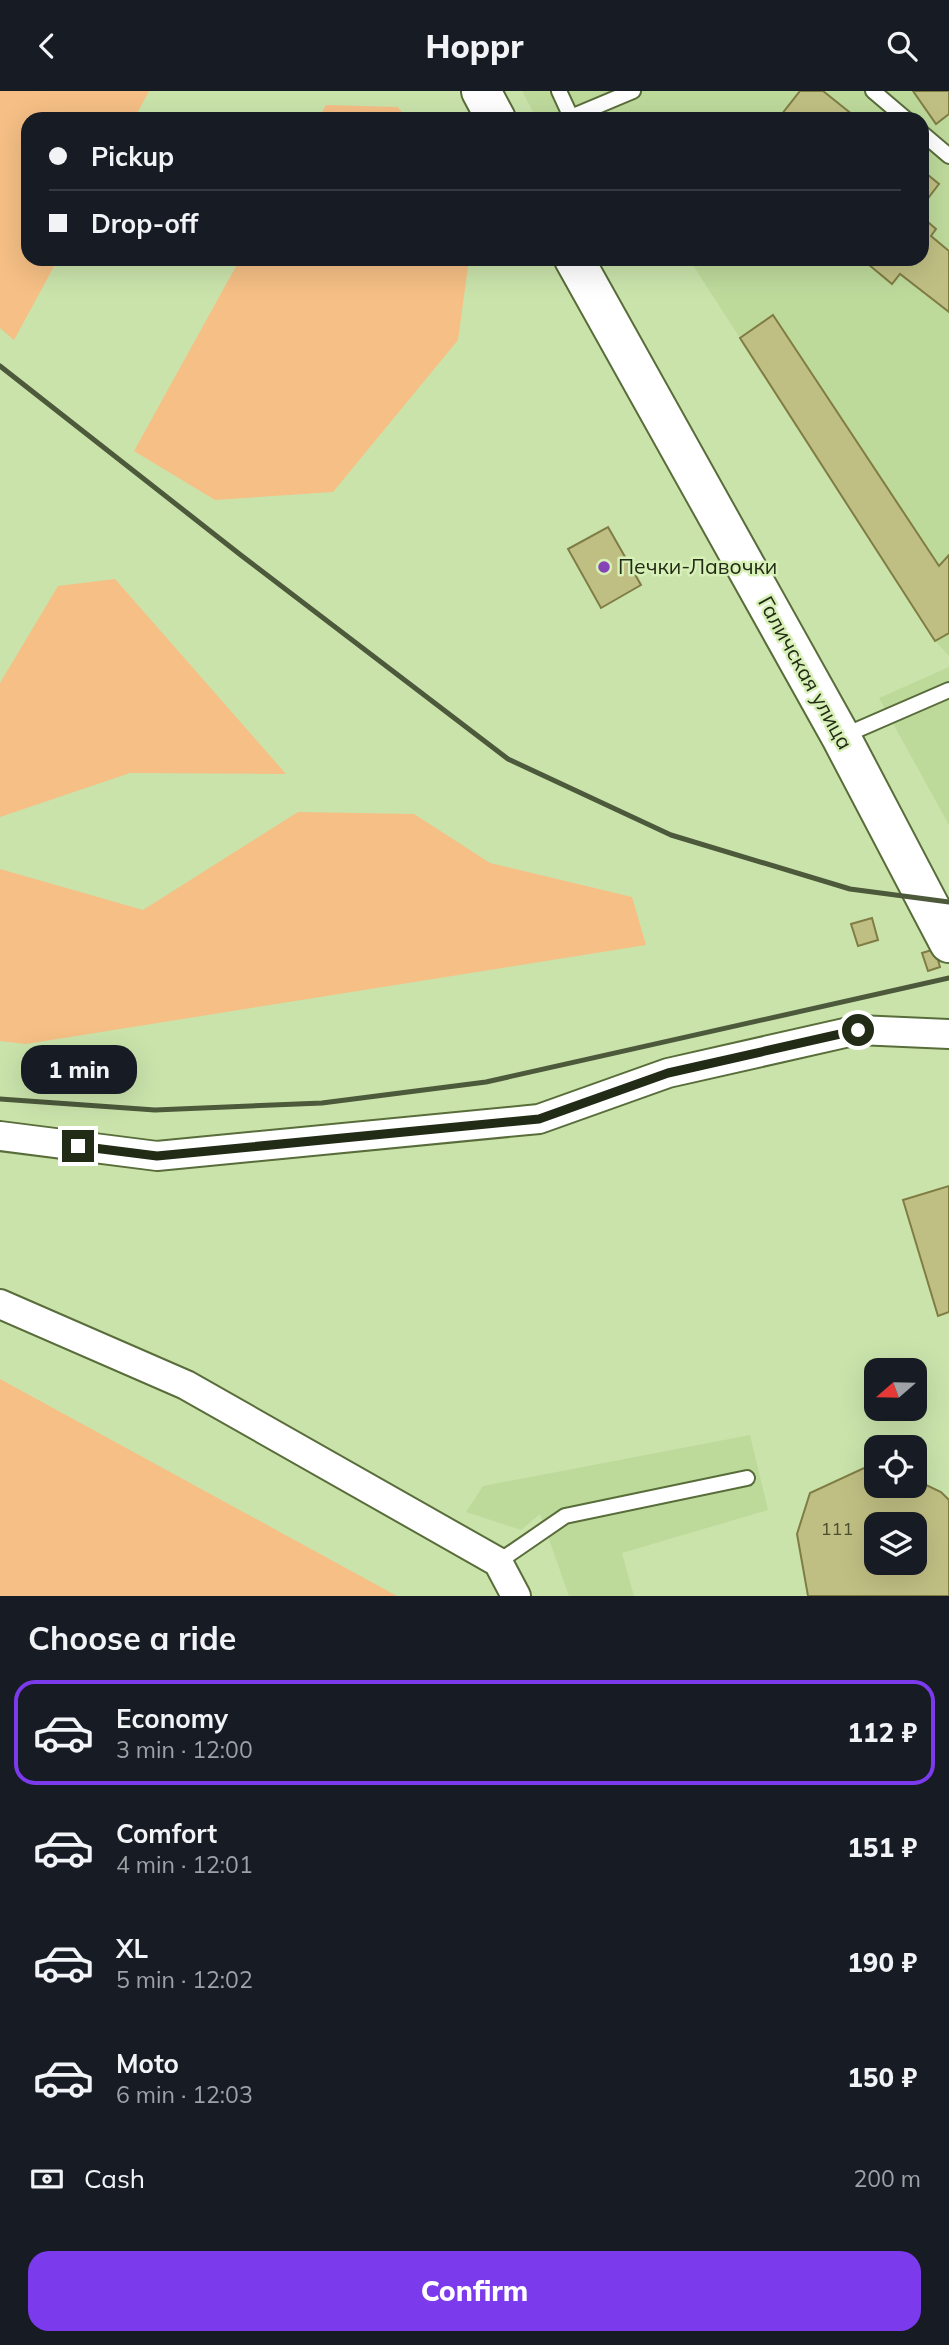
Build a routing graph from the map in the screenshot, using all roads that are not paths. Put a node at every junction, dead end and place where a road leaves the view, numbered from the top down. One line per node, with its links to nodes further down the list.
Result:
1 (481, 91): 5 (main road)
2 (559, 91): 6 (lane)
3 (634, 91): 7 (lane)
4 (873, 91): 8 (lane)
5 (492, 112)
6 (569, 112)
7 (583, 112)
8 (898, 112)
9 (929, 139): 10 (lane)
10 (949, 156)
11 (579, 266): 13 (main road, Галичская улица)
12 (949, 690): 13 (lane)
13 (841, 737): 14 (main road, Галичская улица)
14 (949, 943)
15 (949, 1034): 16 (street)
16 (0, 1136)
17 (0, 1304): 19 (street)
18 (747, 1478): 19 (lane)
19 (498, 1562): 20 (street)
20 (516, 1596)

